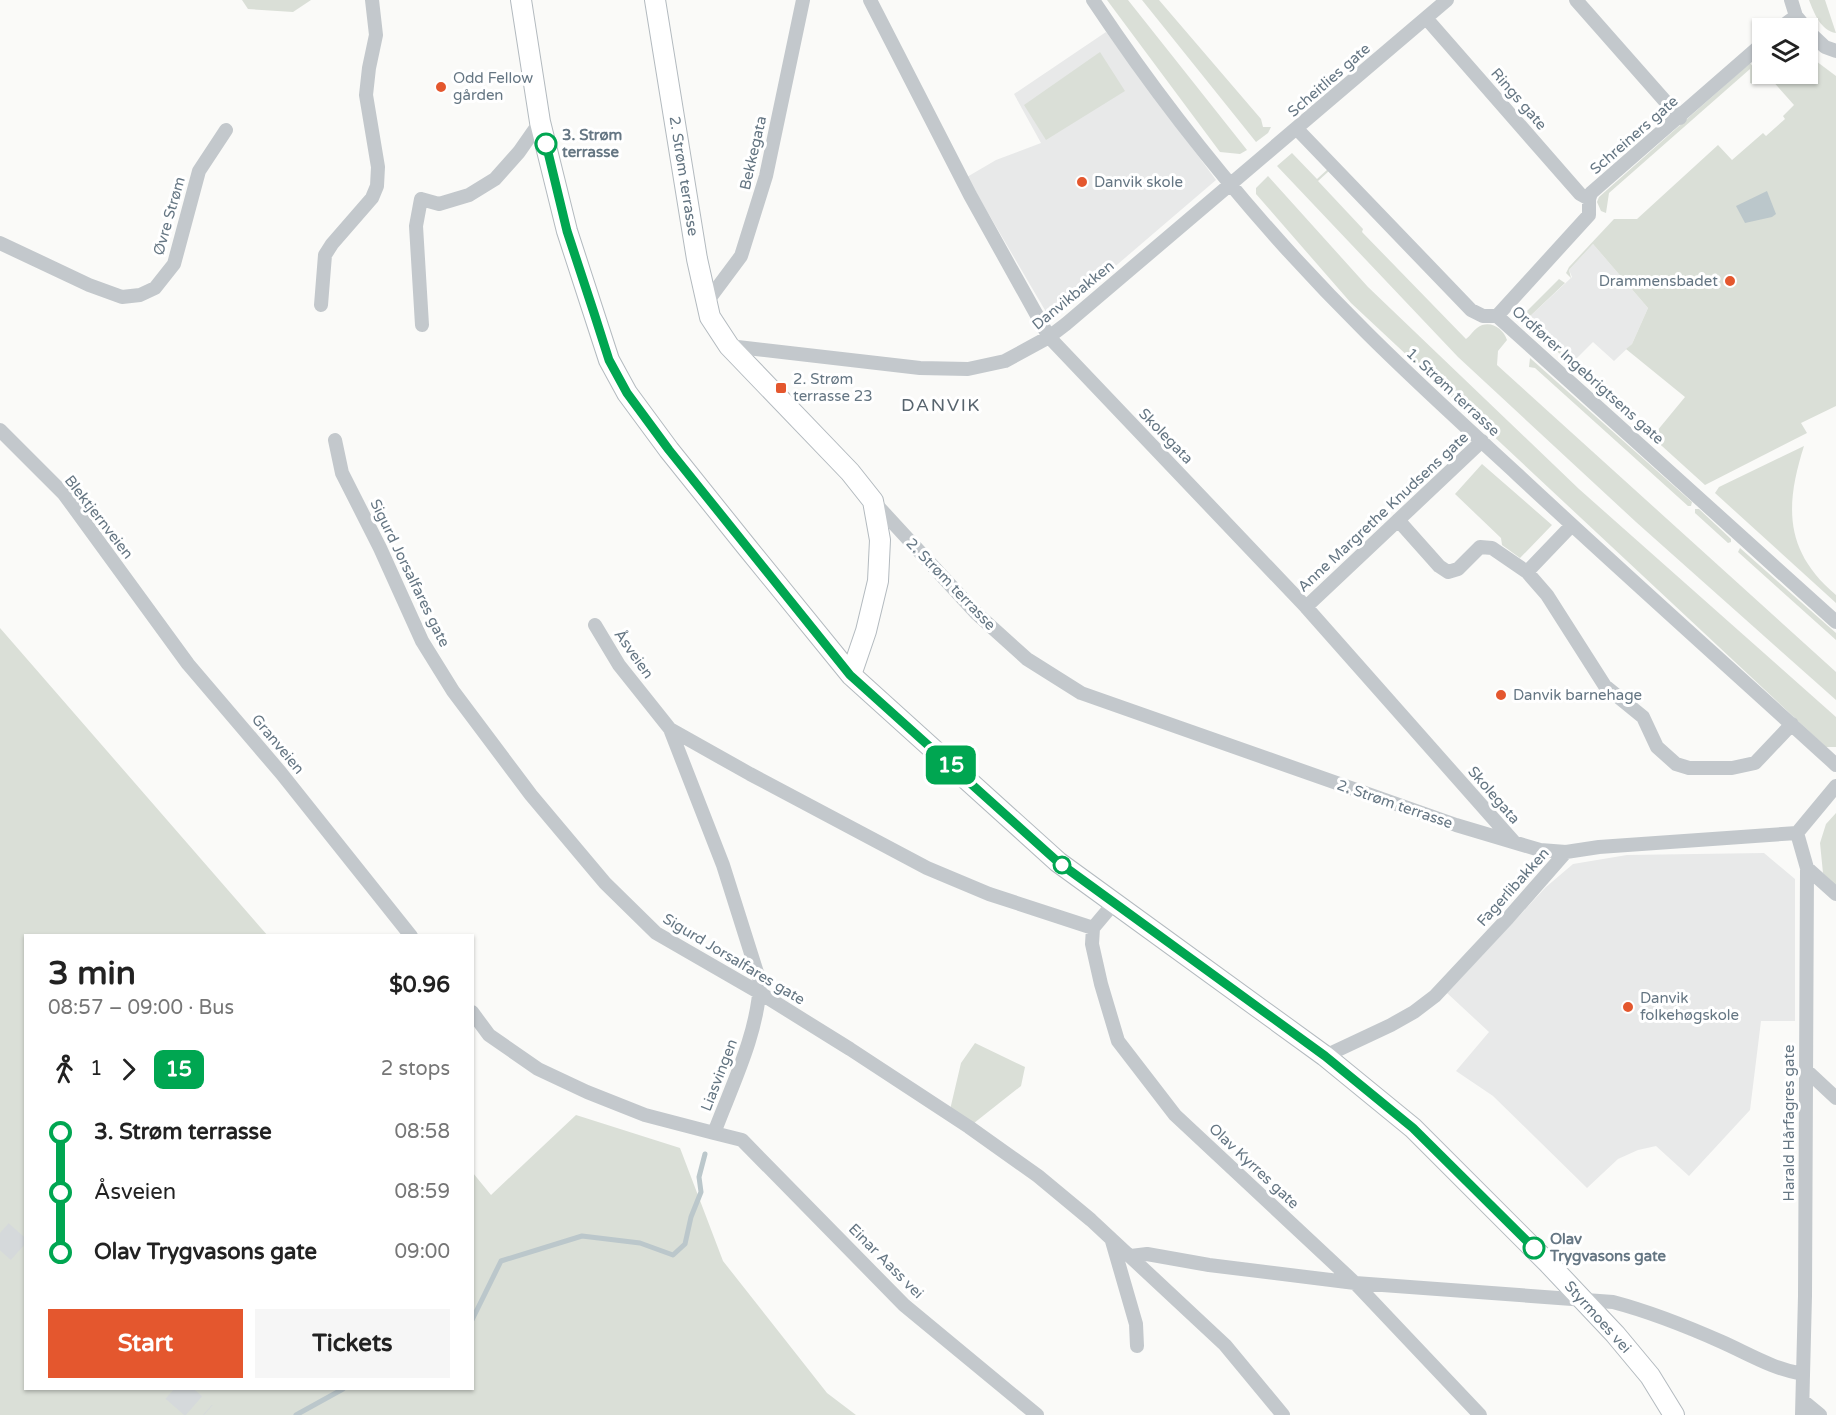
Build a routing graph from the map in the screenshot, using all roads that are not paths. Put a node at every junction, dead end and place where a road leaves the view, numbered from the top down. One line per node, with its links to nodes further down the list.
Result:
1 (372, 0): 24 (street)
2 (521, 0): 17 (main road)
3 (655, 0): 23 (main road, 2. Strøm terrasse)
4 (803, 0): 23 (street, Bekkegata)
5 (870, 0): 27 (street, Skolegata)
6 (1093, 0): 20 (street, 1. Strøm terrasse)
7 (1447, 0): 11 (street, Scheitlies gate)
8 (1576, 0): 16 (street)
9 (1791, 0): 10 (street)
10 (1796, 16): 12 (street)
11 (1426, 18): 18 (street, Scheitlies gate); 21 (street, Rings gate)
12 (1793, 18)
13 (1818, 40): 14 (street)
14 (1836, 51)
15 (1752, 53): 16 (street, Schreiners gate)
16 (1680, 118): 21 (street, Schreiners gate)
17 (540, 122): 26 (street); 40 (main road)
18 (1297, 129): 20 (street, Scheitlies gate); 25 (street, Ordfører Ingebrigtsens gate)
19 (226, 130): 22 (street, Øvre Strøm)
20 (1232, 184): 27 (street, Danvikbakken); 31 (street, 1. Strøm terrasse)
21 (1589, 199): 25 (street, Schreiners gate)
22 (0, 243)
23 (706, 303): 28 (main road, 2. Strøm terrasse)
24 (321, 305)
25 (1497, 316): 38 (street, Ordfører Ingebrigtsens gate)
26 (422, 325)
27 (1049, 337): 28 (street, Danvikbakken); 37 (street, Skolegata)
28 (729, 346): 32 (main road, 2. Strøm terrasse)
29 (0, 430): 35 (street, Blektjernveien)
30 (335, 440): 53 (street, Sigurd Jorsalfares gate)
31 (1482, 441): 33 (street, Anne Margrethe Knudsens gate); 34 (street, 1. Strøm terrasse)
32 (873, 501): 40 (main road); 46 (street, 2. Strøm terrasse)
33 (1398, 520): 36 (street); 37 (street, Anne Margrethe Knudsens gate)
34 (1572, 525): 36 (street); 41 (street, 1. Strøm terrasse)
35 (122, 573): 52 (street, Granveien)
36 (1527, 573): 41 (street)
37 (1306, 607): 46 (street, Skolegata)
38 (1836, 622)
39 (594, 625): 42 (street, Åsveien)
40 (850, 675): 50 (main road, Styrmoes vei)
41 (1792, 724): 43 (street, 1. Strøm terrasse)
42 (670, 729): 51 (street, Åsveien); 53 (street, Åsveien)
43 (1836, 765)
44 (1836, 786): 45 (street)
45 (1797, 833): 47 (street, Fagerlibakken); 48 (street, Harald Hårfagres gate)
46 (1514, 842): 47 (street, 2. Strøm terrasse)
47 (1566, 852): 57 (street, Fagerlibakken)
48 (1807, 868): 49 (street); 58 (street, Harald Hårfagres gate)
49 (1836, 894)
50 (1114, 903): 51 (street); 57 (main road, Styrmoes vei)
51 (1093, 928): 63 (street, Olav Kyrres gate)
52 (409, 934)
53 (760, 993): 60 (street, Liasvingen); 61 (street, Sigurd Jorsalfares gate)
54 (474, 1015): 56 (street)
55 (474, 1030): 56 (street)
56 (489, 1035): 60 (street, Liasvingen)
57 (1325, 1056): 64 (main road, Styrmoes vei)
58 (1806, 1070): 59 (street); 66 (street, Harald Hårfagres gate)
59 (1836, 1098)
60 (714, 1133): 68 (street, Einar Aass vei)
61 (1110, 1237): 62 (street, Sigurd Jorsalfares gate); 65 (street)
62 (1131, 1256): 63 (street); 69 (street, Sigurd Jorsalfares gate)
63 (1355, 1283): 64 (street); 70 (street, Olav Kyrres gate)
64 (1581, 1298): 66 (street); 71 (main road, Styrmoes vei)
65 (1137, 1346)
66 (1803, 1374): 67 (street, Harald Hårfagres gate)
67 (1802, 1408): 72 (street)
68 (1037, 1415)
69 (1283, 1415)
70 (1480, 1415)
71 (1674, 1415)
72 (1820, 1415)

